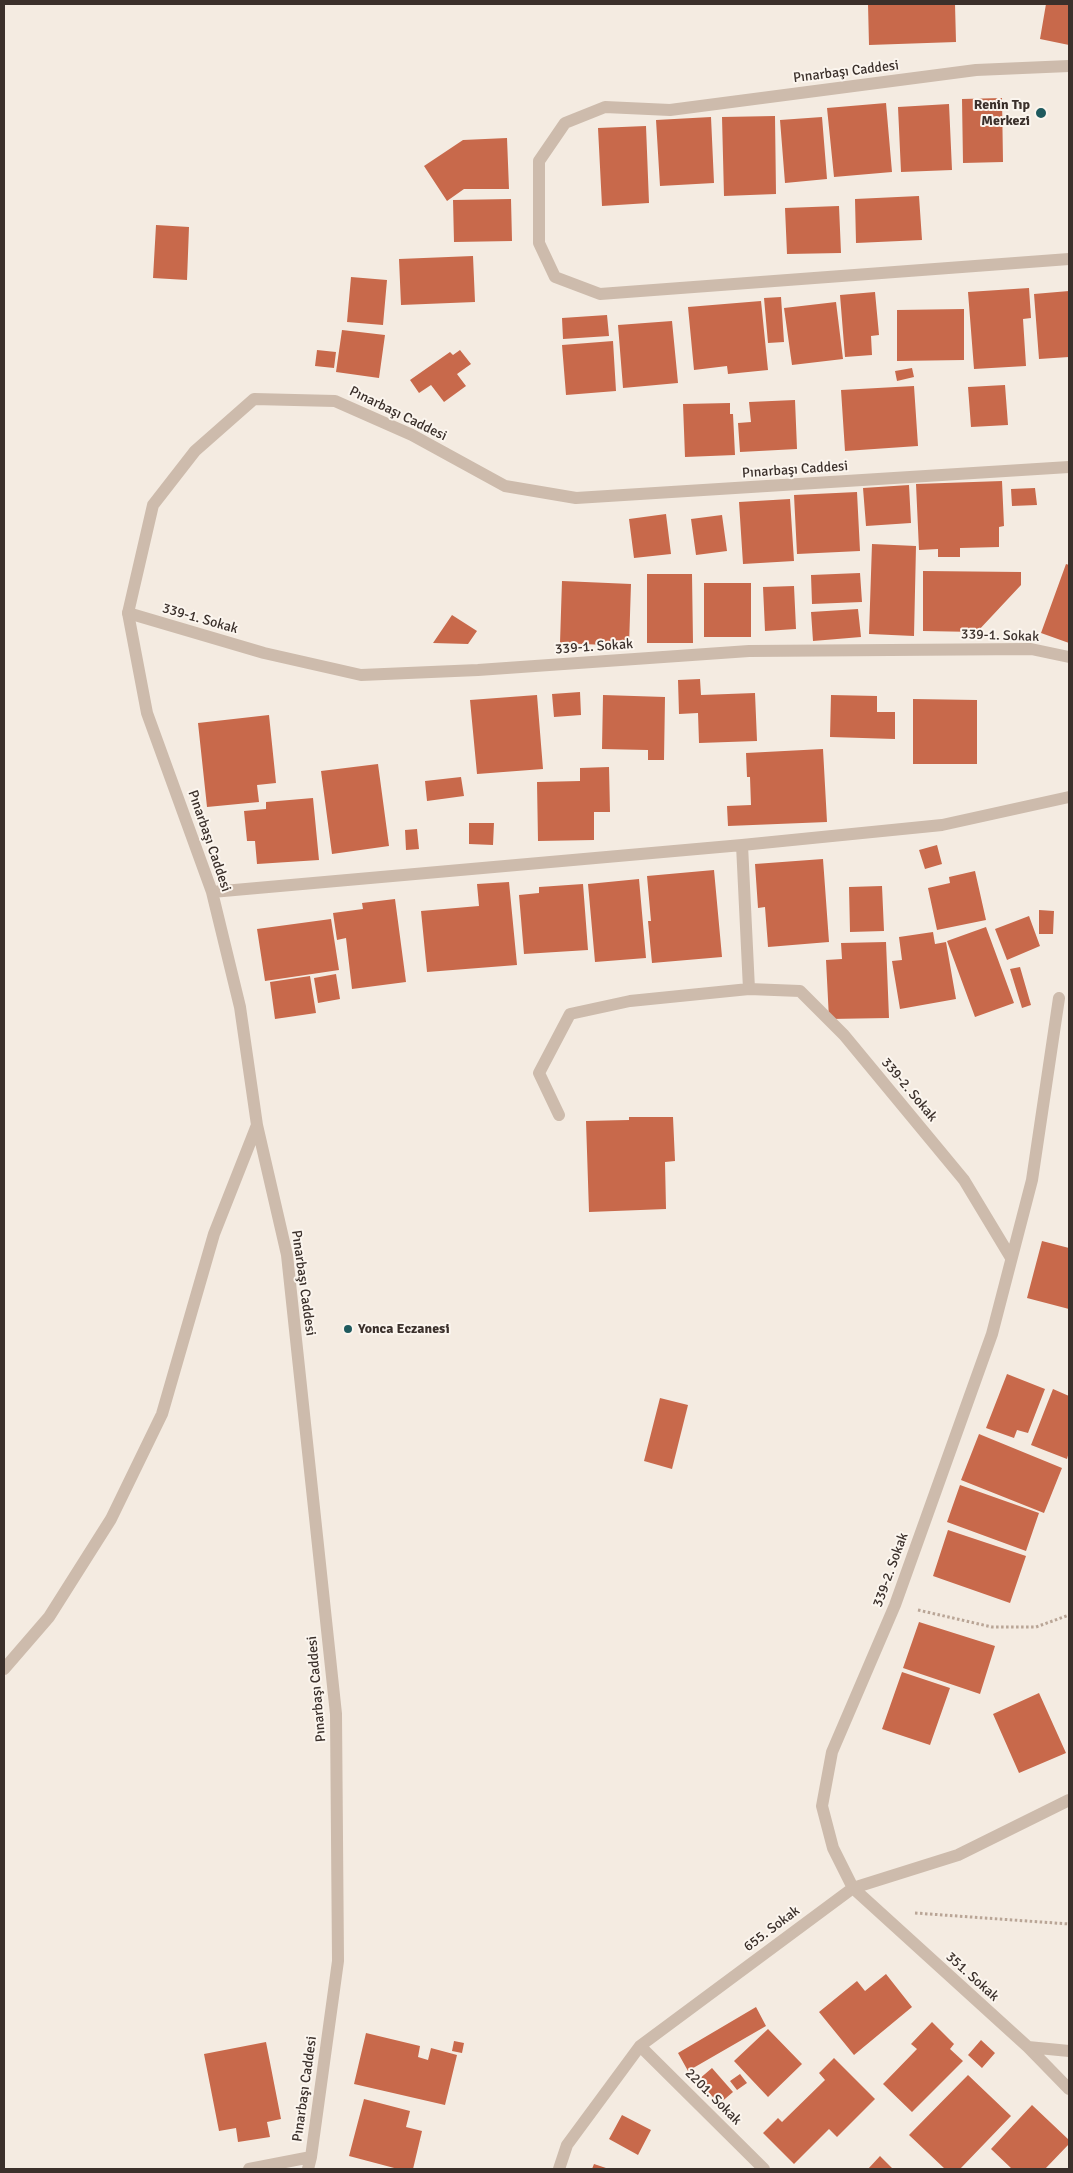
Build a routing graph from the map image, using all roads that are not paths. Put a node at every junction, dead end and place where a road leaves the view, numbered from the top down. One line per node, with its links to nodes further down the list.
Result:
1 (1069, 66): 2 (street, Pınarbaşı Caddesi)
2 (1069, 259)
3 (1069, 467): 4 (street, Pınarbaşı Caddesi)
4 (128, 614): 5 (street, 339-1. Sokak); 8 (street, Pınarbaşı Caddesi)
5 (1069, 657)
6 (1069, 797): 7 (street)
7 (742, 845): 8 (street); 9 (street)
8 (212, 892): 12 (street, Pınarbaşı Caddesi)
9 (749, 989): 11 (street, 339-2. Sokak); 13 (street, 339-2. Sokak)
10 (1059, 998): 13 (street, 339-2. Sokak)
11 (559, 1115)
12 (257, 1125): 14 (street); 21 (street, Pınarbaşı Caddesi)
13 (1011, 1258): 16 (street, 339-2. Sokak)
14 (4, 1669)
15 (1069, 1800): 16 (street, 655. Sokak)
16 (853, 1888): 17 (street, 655. Sokak); 18 (street, 351. Sokak)
17 (640, 2046): 23 (street, 655. Sokak); 24 (street, 2201. Sokak)
18 (1028, 2048): 19 (street); 20 (street, 351. Sokak)
19 (1069, 2051)
20 (1069, 2090)
21 (309, 2163): 22 (street)
22 (250, 2169)
23 (559, 2169)
24 (764, 2169)

